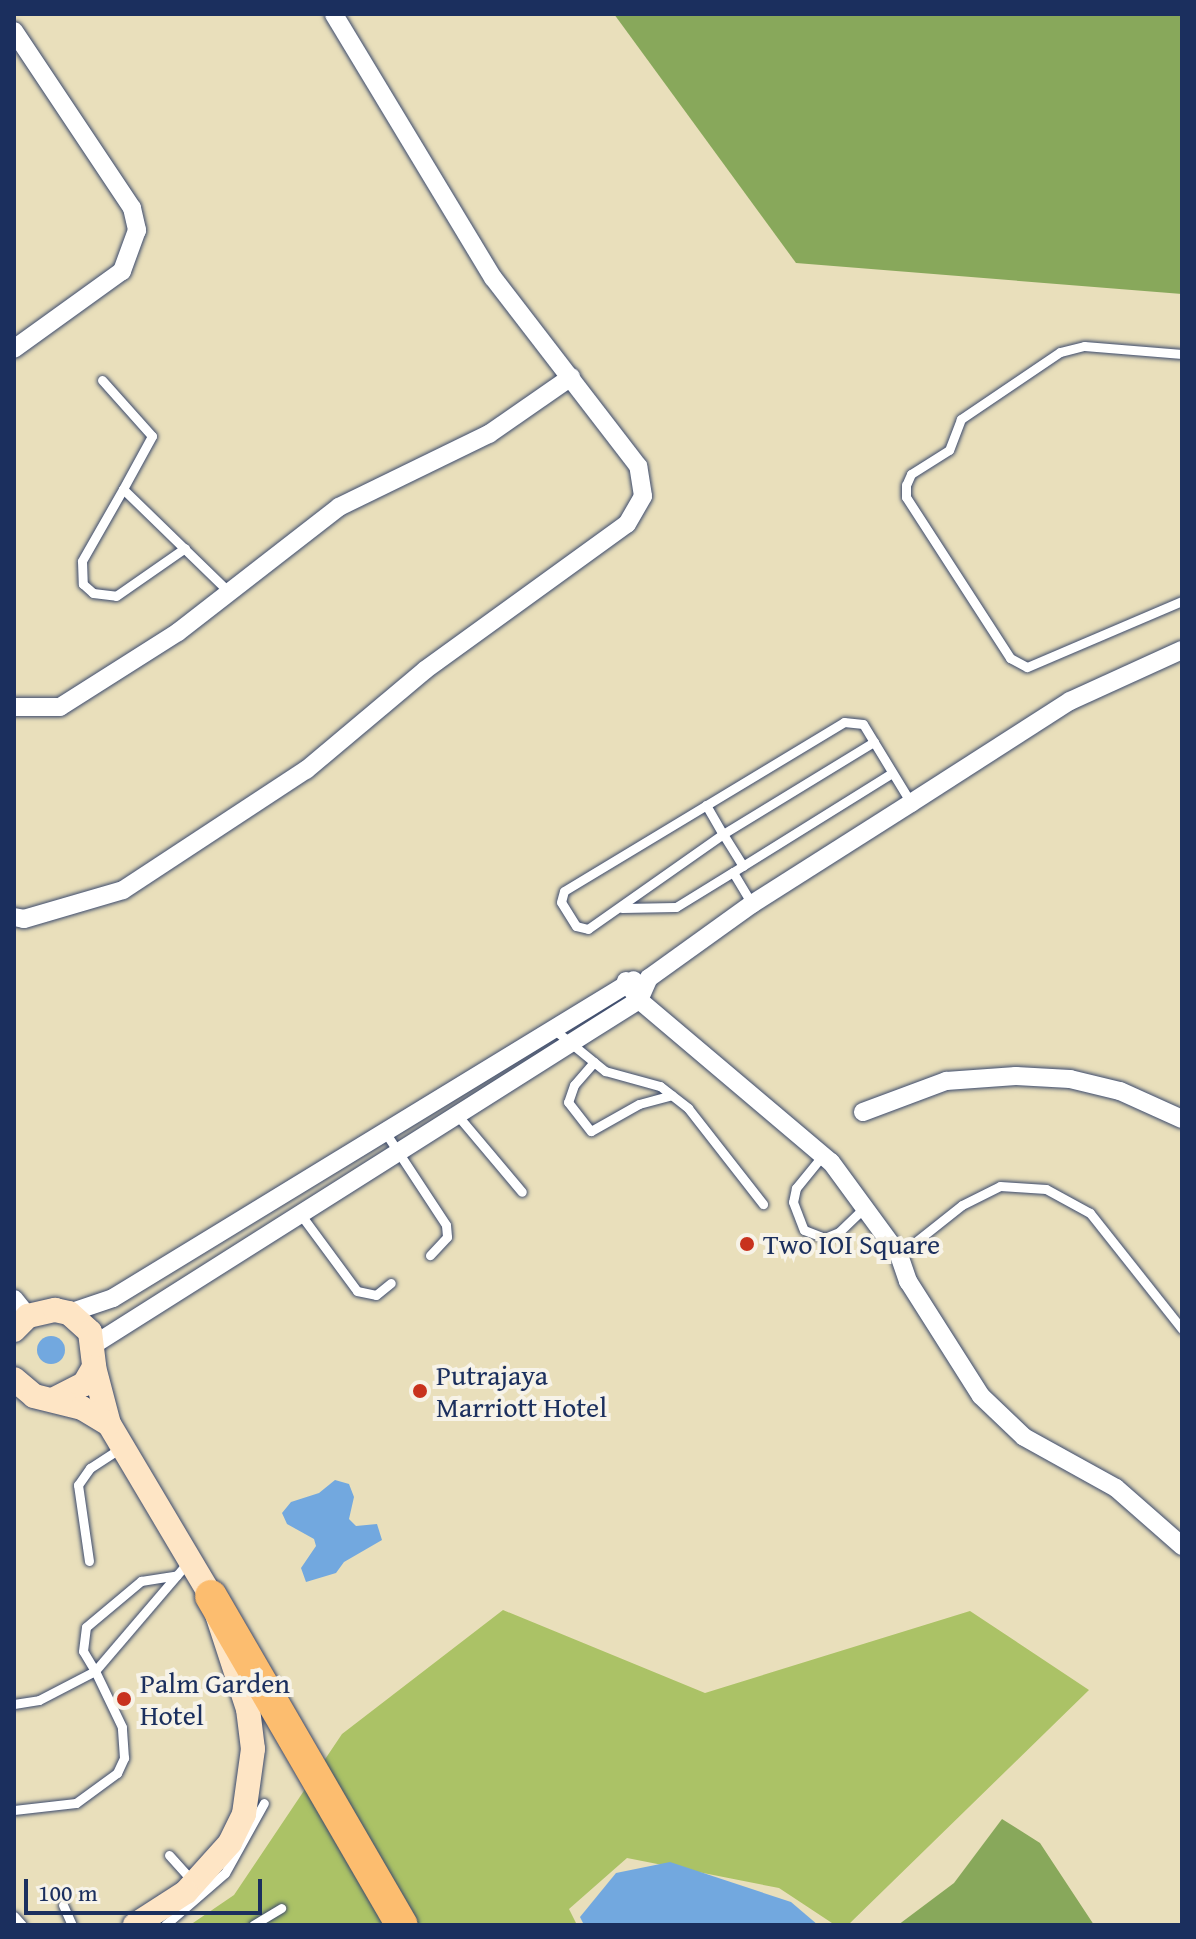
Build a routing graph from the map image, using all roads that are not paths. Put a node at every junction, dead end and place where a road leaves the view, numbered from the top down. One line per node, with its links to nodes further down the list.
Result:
1 (334, 14): 5 (street)
2 (14, 31): 3 (street)
3 (14, 349)
4 (1182, 354): 10 (lane)
5 (571, 377): 9 (street); 22 (street)
6 (102, 380): 7 (lane)
7 (123, 489): 8 (lane); 8 (lane)
8 (185, 548): 9 (lane)
9 (231, 594): 12 (street)
10 (1182, 601)
11 (1182, 650): 15 (street)
12 (14, 707)
13 (874, 742): 14 (lane); 16 (lane); 17 (lane)
14 (892, 773): 15 (lane); 18 (lane)
15 (911, 803): 20 (street)
16 (706, 805): 17 (lane); 21 (lane)
17 (723, 834): 18 (lane); 21 (lane)
18 (743, 866): 19 (lane)
19 (733, 872): 20 (lane); 21 (lane)
20 (752, 904): 23 (street)
21 (622, 908)
22 (14, 917)
23 (649, 978): 24 (street); 25 (street)
24 (626, 981): 25 (street); 26 (street)
25 (639, 1000): 27 (street); 35 (street)
26 (551, 1027): 27 (lane); 33 (street)
27 (568, 1046): 28 (lane); 31 (street)
28 (594, 1062): 29 (lane); 29 (lane)
29 (672, 1095): 37 (lane)
30 (863, 1112): 32 (street)
31 (458, 1116): 34 (street); 36 (lane)
32 (1182, 1119)
33 (384, 1131): 34 (lane); 44 (street)
34 (398, 1155): 39 (street); 40 (lane)
35 (823, 1155): 38 (street); 38 (lane)
36 (522, 1192)
37 (763, 1204)
38 (866, 1206): 41 (street)
39 (301, 1215): 42 (lane); 46 (street)
40 (430, 1255)
41 (899, 1255): 45 (lane); 51 (street)
42 (391, 1283)
43 (17, 1309): 44 (street)
44 (69, 1313): 46 (street)
45 (1182, 1329)
46 (94, 1356): 48 (street); 49 (street)
47 (18, 1389): 48 (street)
48 (55, 1399): 49 (street)
49 (109, 1424): 50 (street)
50 (124, 1447): 52 (lane); 53 (street)
51 (1182, 1546)
52 (89, 1561)
53 (184, 1567): 54 (street); 55 (lane); 55 (lane)
54 (211, 1596): 60 (street); 69 (highway)
55 (95, 1671): 56 (lane); 58 (lane)
56 (14, 1704)
57 (264, 1803): 67 (lane)
58 (14, 1810)
59 (169, 1855): 60 (lane)
60 (194, 1884): 66 (street)
61 (63, 1905): 65 (lane)
62 (281, 1908): 68 (lane)
63 (14, 1916): 64 (lane)
64 (22, 1925)
65 (72, 1925)
66 (135, 1925)
67 (165, 1925)
68 (253, 1925)
69 (402, 1925)

